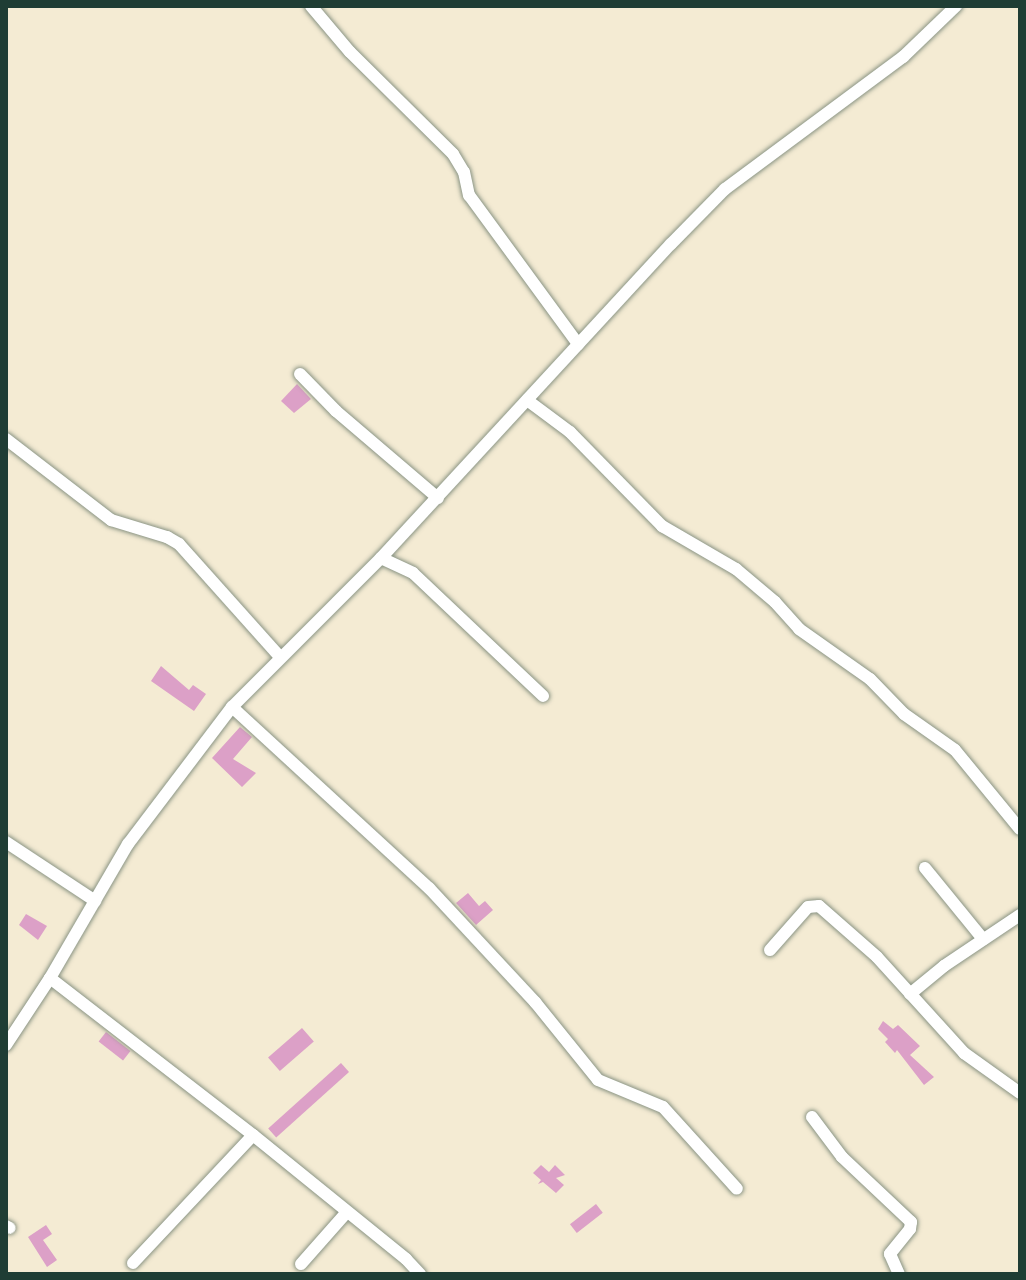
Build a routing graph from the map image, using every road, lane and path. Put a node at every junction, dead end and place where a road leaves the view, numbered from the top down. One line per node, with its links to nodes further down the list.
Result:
1 (311, 6): 3 (street)
2 (956, 6): 3 (street)
3 (578, 344): 5 (street)
4 (300, 374): 7 (street)
5 (527, 400): 7 (street); 12 (street)
6 (6, 439): 9 (street)
7 (438, 498): 8 (street)
8 (381, 558): 9 (street); 10 (street)
9 (280, 657): 11 (street)
10 (543, 696)
11 (232, 707): 15 (street); 27 (street)
12 (1020, 829)
13 (6, 842): 15 (street)
14 (925, 868): 17 (street)
15 (95, 901): 19 (street)
16 (1020, 915): 17 (street)
17 (983, 939): 20 (street)
18 (770, 950): 20 (street)
19 (50, 978): 21 (street); 26 (street)
20 (910, 994): 24 (street)
21 (26, 1013): 22 (street); 23 (street)
22 (6, 1023)
23 (6, 1045)
24 (1020, 1093)
25 (812, 1117): 32 (street)
26 (253, 1135): 28 (street); 29 (street)
27 (737, 1189)
28 (347, 1212): 30 (street); 31 (street)
29 (133, 1263)
30 (301, 1264)
31 (420, 1274)
32 (899, 1274)

